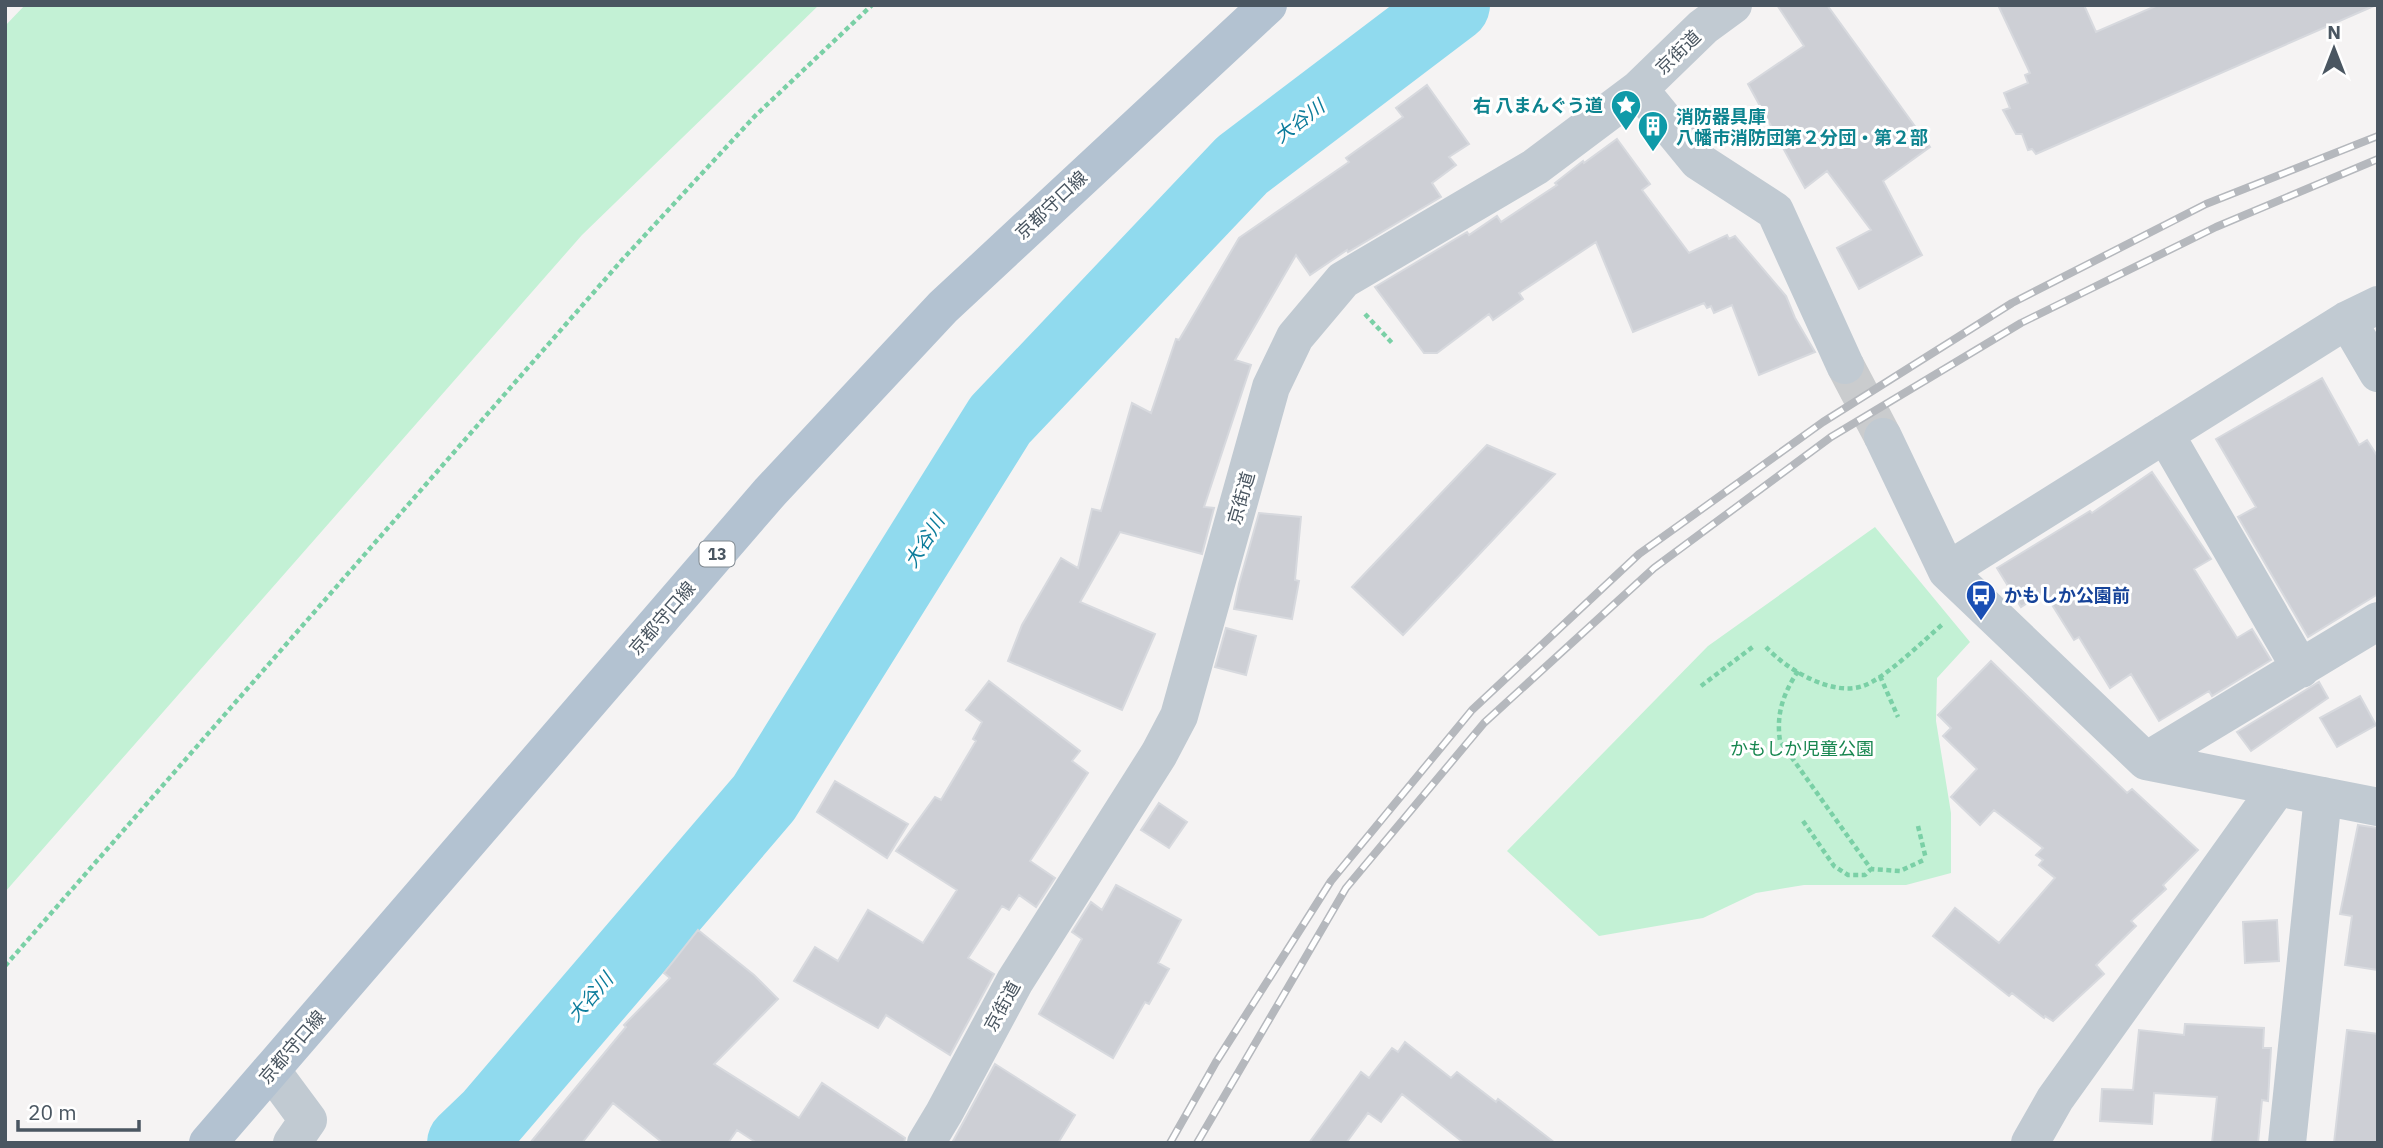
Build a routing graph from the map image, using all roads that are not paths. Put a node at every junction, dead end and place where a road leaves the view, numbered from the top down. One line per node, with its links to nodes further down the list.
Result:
1 (1268, 5): 16 (main road, 京都守口線 / 13)
2 (1733, 5): 3 (street, 京街道)
3 (1639, 89): 5 (street); 19 (street, 京街道)
4 (2362, 312): 6 (street); 7 (street)
5 (1845, 365)
6 (2378, 373)
7 (2165, 434): 9 (street); 11 (street)
8 (1883, 437): 9 (street)
9 (1947, 571): 12 (street)
10 (2378, 621): 11 (street)
11 (2301, 669): 12 (street)
12 (2146, 761): 13 (street)
13 (2278, 787): 14 (street); 20 (street)
14 (2323, 796): 15 (street); 21 (street)
15 (2378, 807)
16 (271, 1070): 17 (main road, 京都守口線 / 13); 18 (street)
17 (208, 1143)
18 (292, 1143)
19 (926, 1143)
20 (2030, 1143)
21 (2287, 1143)

